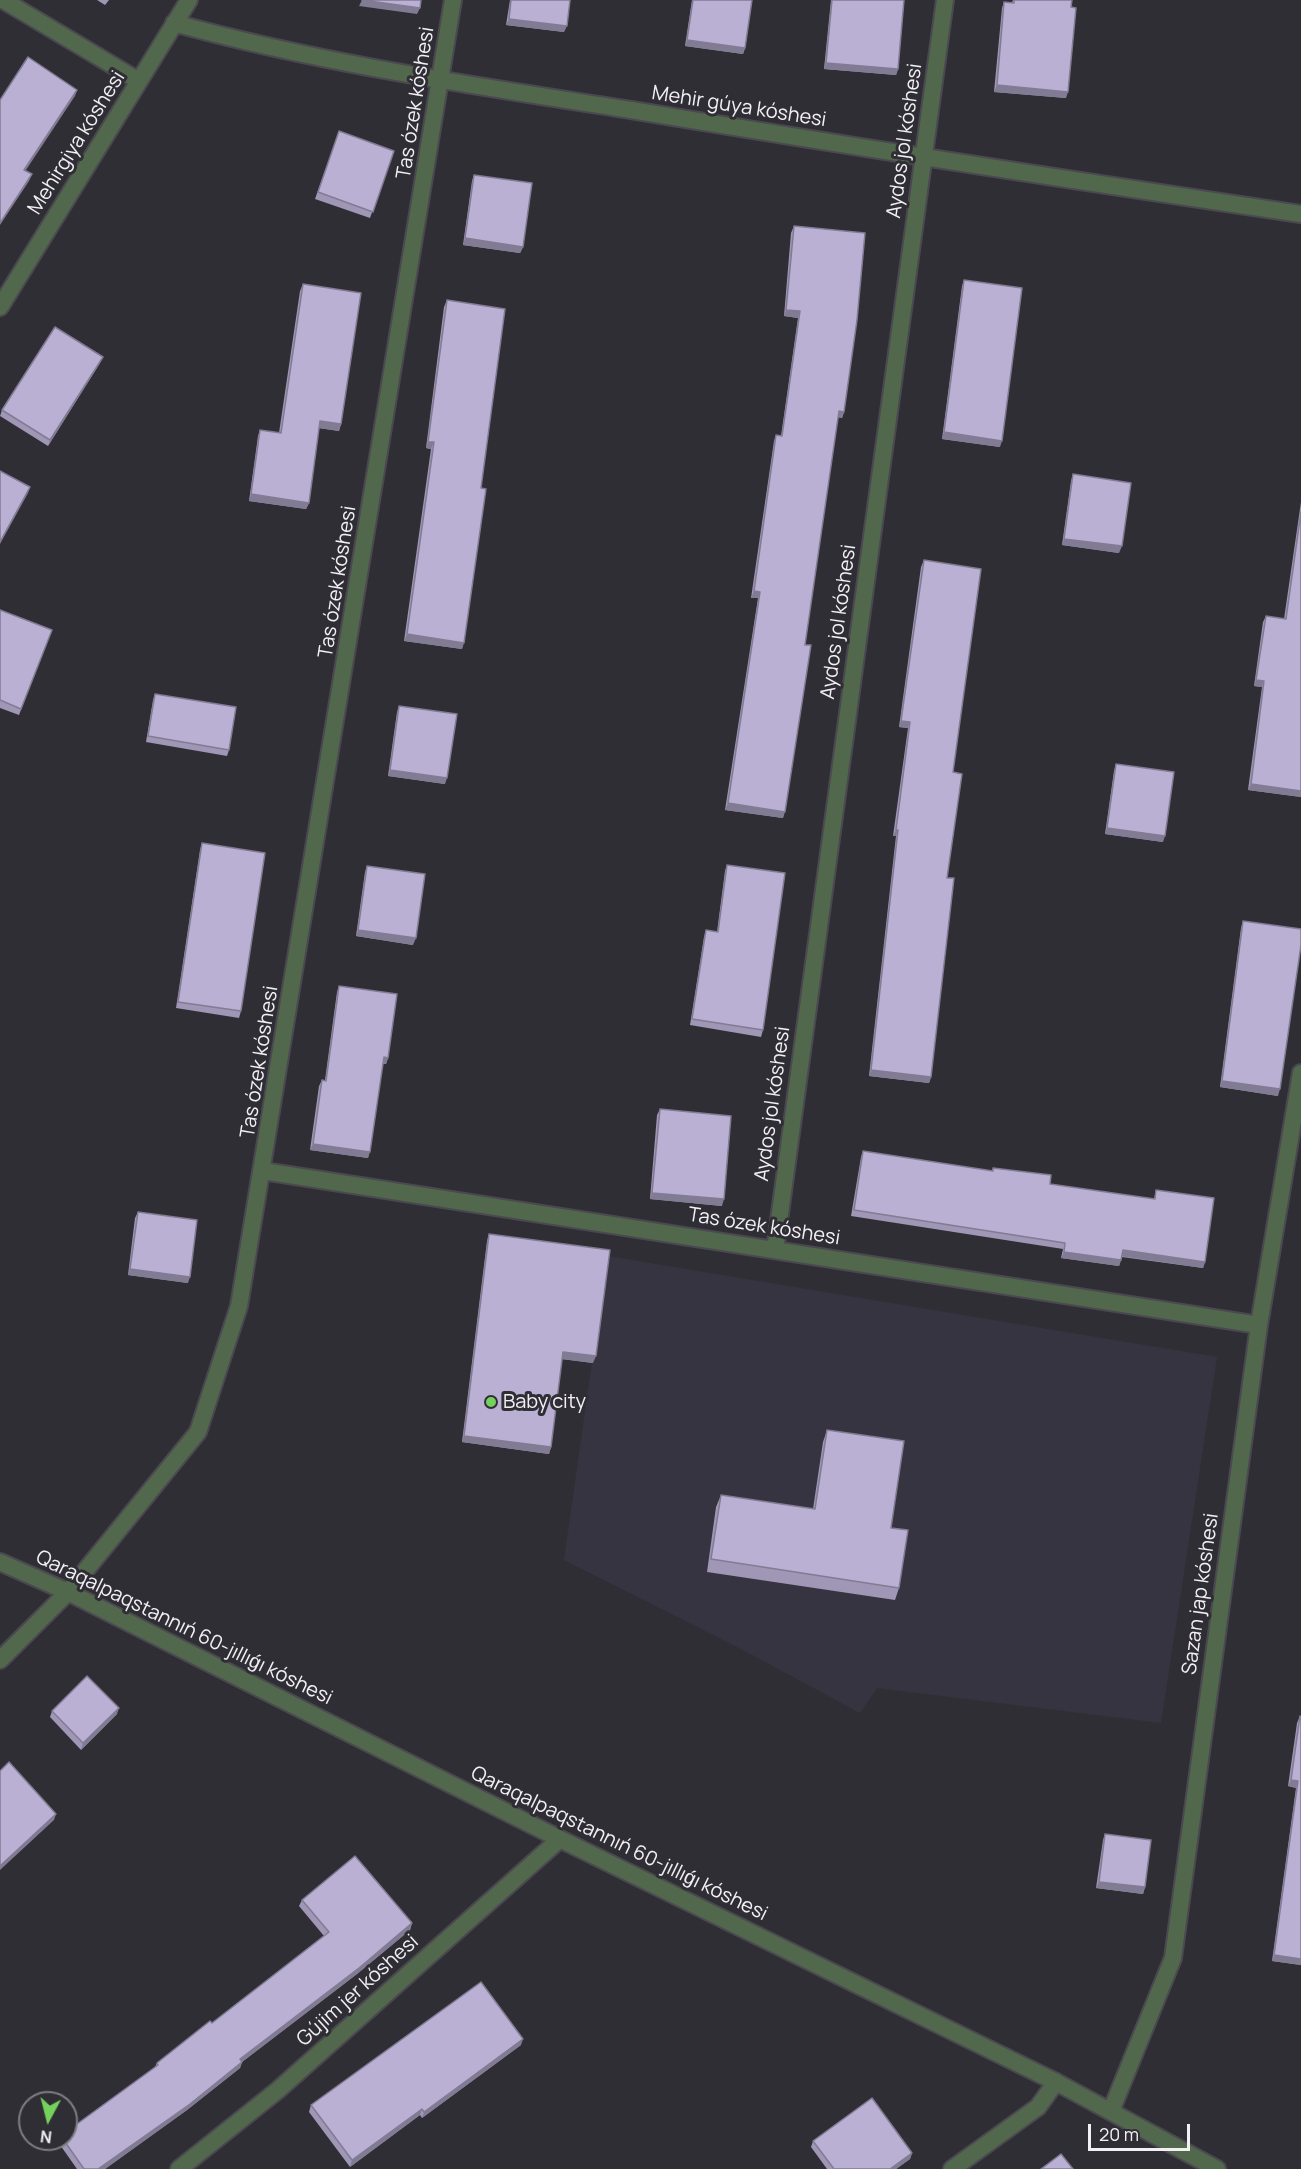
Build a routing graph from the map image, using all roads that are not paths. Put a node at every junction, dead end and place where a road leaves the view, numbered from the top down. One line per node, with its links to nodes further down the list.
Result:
1 (3, 0): 7 (street)
2 (189, 0): 5 (street, Mehirgiya kóshesi)
3 (453, 0): 6 (street, Tas ózek kóshesi)
4 (945, 0): 8 (street, Aydos jol kóshesi)
5 (174, 23): 6 (street, Mehir gúyа kóshesi); 7 (street, Mehirgiya kóshesi)
6 (441, 80): 8 (street, Mehir gúyа kóshesi); 12 (street, Tas ózek kóshesi)
7 (139, 81): 10 (street, Mehirgiya kóshesi)
8 (924, 158): 9 (street, Mehir gúyа kóshesi); 13 (street, Aydos jol kóshesi)
9 (1301, 214)
10 (0, 307)
11 (1301, 1073): 14 (street, Sazan jap kóshesi)
12 (263, 1171): 13 (street, Tas ózek kóshesi); 16 (street, Tas ózek kóshesi)
13 (775, 1250): 14 (street, Tas ózek kóshesi)
14 (1259, 1325): 20 (street, Sazan jap kóshesi)
15 (0, 1562): 16 (street, Qaraqalpaqstannıń 60-jıllıǵı kóshesi)
16 (68, 1592): 17 (street, Tas ózek kóshesi); 18 (street, Qaraqalpaqstannıń 60-jıllıǵı kóshesi)
17 (0, 1660)
18 (560, 1839): 19 (street, Qaraqalpaqstannıń 60-jıllıǵı kóshesi); 21 (street, Gújim jer kóshesi)
19 (1056, 2082): 20 (street, Qaraqalpaqstannıń 60-jıllıǵı kóshesi); 22 (street)
20 (1111, 2111): 23 (street, Qaraqalpaqstannıń 60-jıllıǵı kóshesi)
21 (179, 2169)
22 (952, 2169)
23 (1217, 2169)

